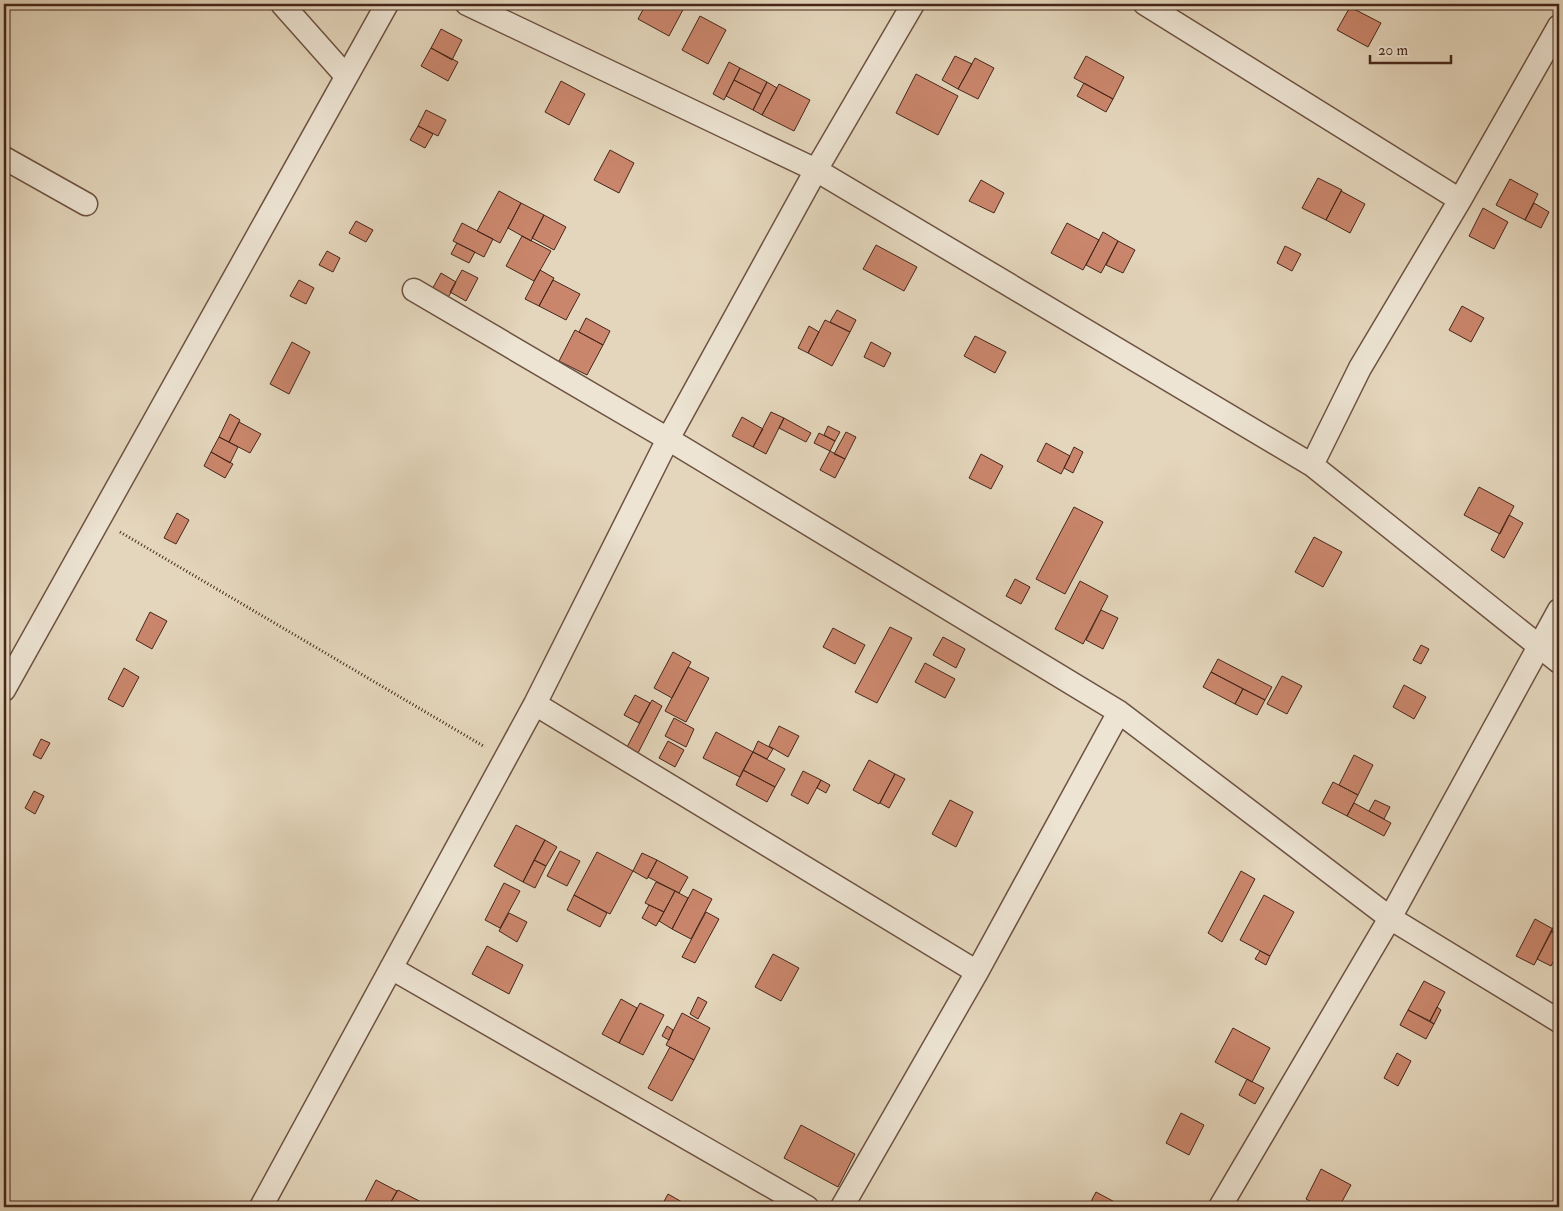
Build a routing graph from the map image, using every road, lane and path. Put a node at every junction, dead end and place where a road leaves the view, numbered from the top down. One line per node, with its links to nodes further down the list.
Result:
1 (282, 4): 7 (street)
2 (387, 4): 7 (street)
3 (467, 4): 9 (street)
4 (913, 4): 9 (street)
5 (1145, 4): 10 (street)
6 (1559, 26): 10 (street)
7 (346, 76): 15 (street)
8 (4, 158): 11 (street)
9 (816, 170): 13 (street); 14 (street)
10 (1460, 200): 14 (street)
11 (86, 204)
12 (414, 290): 13 (street)
13 (668, 439): 20 (street); 21 (street)
14 (1312, 466): 17 (street)
15 (99, 520): 19 (street); 22 (path)
16 (1559, 610): 17 (street)
17 (1538, 646): 18 (street); 23 (street)
18 (1559, 662)
19 (4, 690)
20 (535, 704): 22 (street); 25 (street)
21 (1119, 712): 23 (street); 25 (street)
22 (505, 758): 24 (street)
23 (1390, 918): 26 (street); 30 (street)
24 (391, 968): 27 (street); 28 (street)
25 (976, 972): 29 (street)
26 (1559, 1021)
27 (261, 1207)
28 (807, 1207)
29 (842, 1207)
30 (1220, 1207)

